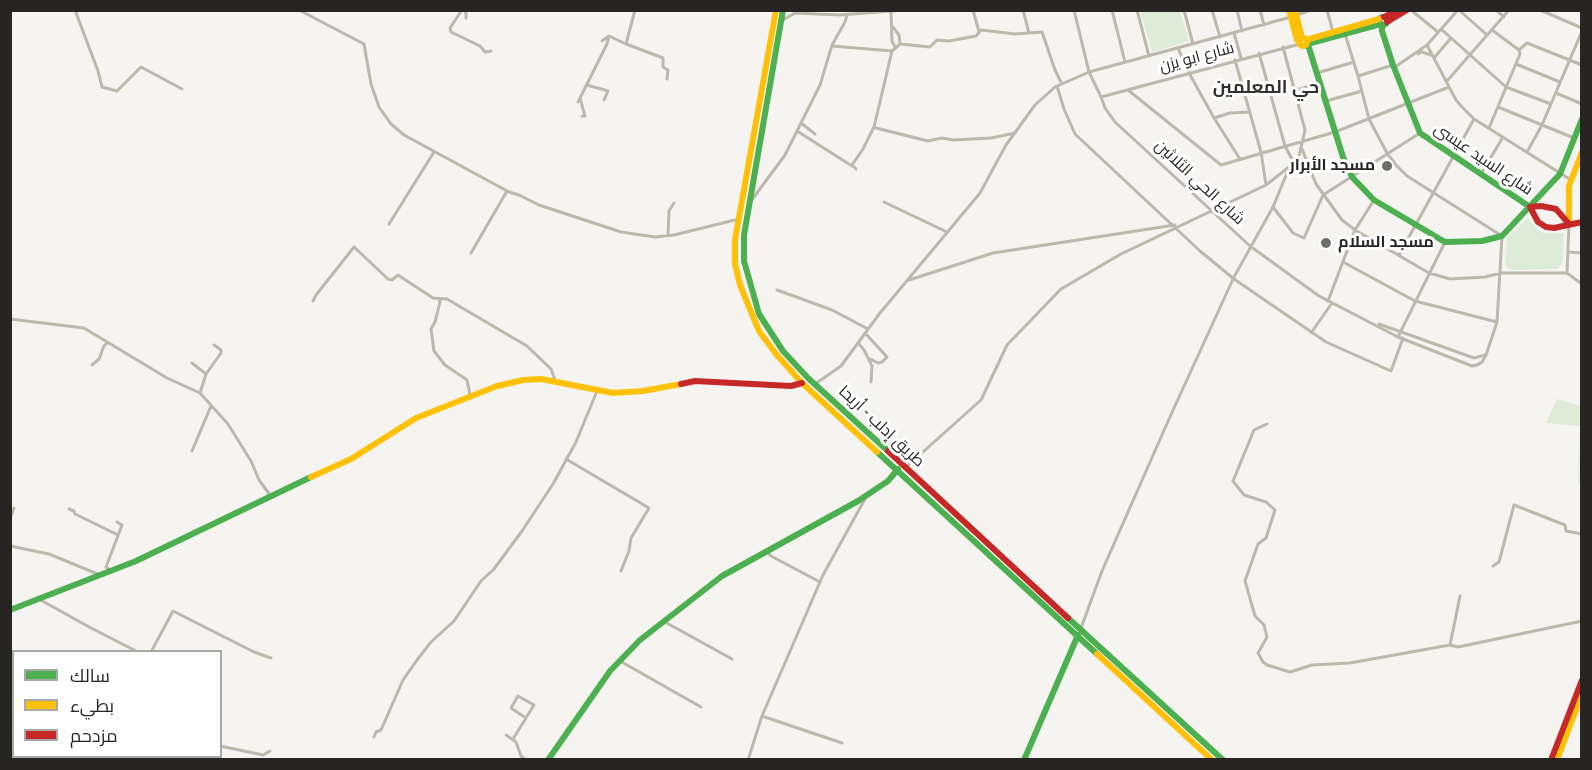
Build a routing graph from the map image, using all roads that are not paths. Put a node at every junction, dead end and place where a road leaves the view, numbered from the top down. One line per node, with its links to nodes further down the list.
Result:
1 (75, 10): 91 (street)
2 (299, 10): 123 (street)
3 (463, 10): 33 (street); 63 (street)
4 (636, 10): 53 (street)
5 (803, 10): 29 (street)
6 (905, 10): 27 (street)
7 (974, 10): 42 (street)
8 (1023, 10): 44 (street)
9 (1074, 10): 78 (street, شارع الحي الثلاثين)
10 (1112, 10): 73 (street)
11 (1137, 10): 67 (street)
12 (1184, 10): 56 (street)
13 (1212, 10): 49 (street)
14 (1237, 10): 40 (street)
15 (1260, 10): 36 (street)
16 (1311, 10): 28 (street)
17 (1327, 10): 43 (street)
18 (1398, 10): 34 (street)
19 (1409, 10): 34 (street); 41 (street)
20 (1458, 10): 41 (street); 47 (street)
21 (1496, 10): 31 (street)
22 (1509, 10): 31 (street)
23 (1540, 10): 32 (street)
24 (1559, 10): 32 (street)
25 (777, 11): 35 (street, طريق إدلب - أريحا); 54 (street, طريق إدلب - أريحا)
26 (882, 11): 27 (street); 30 (street)
27 (891, 12): 37 (street)
28 (1293, 13): 36 (street); 52 (street)
29 (818, 14): 30 (street); 35 (street)
30 (847, 15): 58 (street)
31 (1503, 17): 39 (street)
32 (1557, 17): 38 (street)
33 (466, 18)
34 (1382, 19): 43 (street); 46 (street); 77 (street, شارع السيد عيسى)
35 (782, 21): 54 (street, طريق إدلب - أريحا)
36 (1264, 25): 40 (street)
37 (892, 27): 55 (street); 59 (street)
38 (1581, 29): 71 (street)
39 (1492, 30): 47 (street); 62 (street)
40 (1242, 31): 45 (street)
41 (1439, 31): 50 (street); 57 (street)
42 (979, 32): 44 (street); 55 (street)
43 (1333, 32): 52 (street)
44 (1029, 33): 86 (street)
45 (1234, 33): 49 (street); 69 (street)
46 (1345, 34): 52 (street); 74 (street)
47 (1488, 35): 66 (street)
48 (609, 36): 51 (street); 53 (street); 87 (street)
49 (1220, 37): 56 (street)
50 (1451, 39): 66 (street); 68 (street)
51 (602, 41)
52 (1304, 42): 60 (street, شارع ابو يزن); 80 (street)
53 (626, 44): 82 (street)
54 (774, 44): 143 (street, طريق إدلب - أريحا); 147 (street, طريق إدلب - أريحا)
55 (900, 44): 59 (street)
56 (1193, 44): 61 (street)
57 (1427, 45): 68 (street); 70 (street)
58 (831, 46): 64 (street); 109 (street)
59 (895, 47): 64 (street)
60 (1283, 47): 65 (street, شارع ابو يزن); 93 (street)
61 (1178, 48): 67 (street); 79 (street)
62 (1519, 50): 71 (street); 75 (street)
63 (491, 51)
64 (892, 51): 111 (street)
65 (1260, 53): 69 (street, شارع ابو يزن); 121 (street)
66 (1470, 55): 83 (street); 90 (street)
67 (1149, 56): 73 (street)
68 (1433, 56): 70 (street); 83 (street)
69 (1241, 58): 72 (street, شارع ابو يزن)
70 (1411, 58): 77 (street)
71 (1570, 59): 76 (street); 84 (street)
72 (1235, 60): 79 (street, شارع ابو يزن); 103 (street)
73 (1125, 62): 78 (street)
74 (1354, 63): 80 (street); 81 (street)
75 (1516, 64): 84 (street); 90 (street)
76 (1581, 64)
77 (1394, 66): 81 (street); 99 (street, شارع السيد عيسى)
78 (1089, 72): 86 (street); 96 (street, شارع الحي الثلاثين)
79 (1189, 73): 92 (street, شارع ابو يزن); 105 (street)
80 (1317, 73): 85 (street)
81 (1358, 76): 94 (street)
82 (667, 79)
83 (1447, 82): 89 (street)
84 (1560, 82): 95 (street)
85 (1320, 83): 93 (street); 98 (street)
86 (1062, 84): 88 (street)
87 (587, 85): 97 (street); 104 (street)
88 (1057, 86): 115 (street); 151 (street)
89 (1449, 87): 99 (street); 107 (street)
90 (1506, 87): 100 (street); 102 (street)
91 (182, 89)
92 (1128, 90): 96 (street, شارع ابو يزن); 129 (street)
93 (1295, 90): 120 (street)
94 (1362, 91): 98 (street); 106 (street)
95 (1556, 93): 100 (street); 101 (street)
96 (1101, 97): 146 (street, شارع الحي الثلاثين)
97 (604, 100)
98 (1326, 101): 114 (street)
99 (1409, 103): 106 (street); 116 (street, شارع السيد عيسى)
100 (1551, 104): 110 (street)
101 (1581, 104)
102 (1498, 107): 110 (street); 112 (street)
103 (1250, 112): 105 (street); 124 (street)
104 (582, 116)
105 (1214, 118): 129 (street)
106 (1369, 118): 114 (street); 127 (street)
107 (1474, 119): 112 (street); 128 (street)
108 (1581, 119): 119 (street)
109 (801, 123): 113 (street); 117 (street)
110 (1542, 125): 119 (street); 125 (street)
111 (874, 127): 113 (street); 115 (street)
112 (1490, 128): 118 (street)
113 (797, 131): 143 (street)
114 (1335, 132): 120 (street); 134 (street)
115 (1015, 133): 154 (street)
116 (1420, 133): 127 (street); 128 (street, شارع السيد عيسى)
117 (815, 135)
118 (1503, 137): 125 (street); 132 (street)
119 (1574, 138): 133 (street)
120 (1303, 142): 121 (street); 122 (street)
121 (1285, 146): 124 (street); 130 (street)
122 (1301, 148): 130 (street); 139 (street)
123 (434, 152): 137 (street); 149 (street)
124 (1261, 152): 129 (street); 136 (street)
125 (1527, 152): 133 (street)
126 (1581, 152): 135 (street)
127 (1388, 155): 134 (street); 138 (street)
128 (1454, 156): 132 (street, شارع السيد عيسى); 138 (street)
129 (1240, 159)
130 (1294, 163): 131 (street)
131 (1290, 166): 136 (street); 144 (street)
132 (1481, 174): 145 (street, شارع السيد عيسى)
133 (1560, 174): 135 (street); 145 (street, شارع السيد عيسى)
134 (1352, 177): 139 (street); 140 (street)
135 (1571, 180): 150 (street)
136 (1266, 185): 146 (street)
137 (507, 191): 155 (street); 160 (street)
138 (1434, 194): 152 (street); 156 (street)
139 (1323, 195): 144 (street); 153 (street)
140 (1374, 201): 152 (street); 153 (street)
141 (884, 202): 154 (street)
142 (674, 203): 155 (street)
143 (750, 203): 194 (street, طريق إدلب - أريحا)
144 (1273, 207): 158 (street)
145 (1530, 207): 150 (street); 150 (street); 156 (street)
146 (1211, 212): 151 (street); 158 (street, شارع الحي الثلاثين)
147 (739, 219): 155 (street); 193 (street, طريق إدلب - أريحا)
148 (1581, 222): 150 (street)
149 (389, 224)
150 (1569, 224): 159 (street)
151 (1175, 226): 167 (street); 168 (street); 203 (street)
152 (1416, 226): 157 (street); 162 (street)
153 (1355, 230): 162 (street); 163 (street)
154 (947, 232): 168 (street)
155 (668, 236)
156 (1502, 236): 157 (street); 165 (street)
157 (1445, 242): 164 (street)
158 (1250, 246): 167 (street); 174 (street, شارع الحي الثلاثين)
159 (1568, 252): 161 (street); 166 (street)
160 (471, 253)
161 (1581, 253)
162 (1399, 255): 164 (street)
163 (1343, 262): 173 (street); 174 (street)
164 (1429, 273): 165 (street); 173 (street)
165 (1501, 273): 166 (street); 177 (street)
166 (1567, 273): 169 (street)
167 (1234, 279): 181 (street); 224 (street)
168 (909, 280): 178 (street)
169 (1581, 284)
170 (777, 290): 178 (street)
171 (438, 298): 172 (street); 191 (street); 197 (street)
172 (313, 301)
173 (1414, 301): 177 (street); 179 (street)
174 (1330, 302): 176 (street, شارع الحي الثلاثين); 181 (street)
175 (10, 319): 183 (street)
176 (1371, 322): 179 (street); 182 (street)
177 (1497, 322): 186 (street)
178 (868, 329): 180 (street)
179 (1401, 331): 182 (street); 186 (street)
180 (865, 333): 184 (street); 187 (street)
181 (1311, 333): 182 (street)
182 (1401, 338): 186 (street)
183 (108, 343): 189 (street); 196 (street)
184 (859, 344): 187 (street); 194 (street)
185 (214, 345): 190 (street)
186 (1486, 355)
187 (868, 358): 192 (street)
188 (192, 363): 190 (street)
189 (92, 365)
190 (206, 374): 196 (street)
191 (555, 380): 195 (street); 197 (street)
192 (872, 382)
193 (802, 383): 195 (street); 200 (street, طريق إدلب - أريحا)
194 (815, 384): 200 (street, طريق إدلب - أريحا)
195 (597, 391): 202 (street)
196 (200, 393): 198 (street)
197 (470, 395): 204 (street)
198 (211, 406): 201 (street); 204 (street)
199 (1267, 424): 225 (street)
200 (856, 426): 203 (street, طريق إدلب - أريحا)
201 (192, 451)
202 (566, 459): 216 (street); 237 (street)
203 (902, 469): 205 (street); 224 (street, طريق إدلب - أريحا)
204 (270, 495): 215 (street)
205 (866, 495): 213 (street); 218 (street)
206 (14, 508): 208 (street)
207 (69, 509): 211 (street)
208 (10, 519)
209 (117, 522): 211 (street)
210 (1581, 534): 214 (street)
211 (118, 535): 215 (street)
212 (10, 546): 217 (street)
213 (767, 552): 218 (street); 222 (street)
214 (1493, 566)
215 (112, 571): 217 (street)
216 (621, 571)
217 (100, 575): 220 (street)
218 (820, 582): 234 (street)
219 (1460, 596): 225 (street)
220 (37, 598): 221 (street); 226 (street)
221 (10, 610)
222 (663, 621): 229 (street); 230 (street)
223 (1581, 621): 225 (street)
224 (1079, 632): 245 (street); 246 (street, طريق إدلب - أريحا); 247 (street, طريق إدلب - أريحا)
225 (1450, 645)
226 (136, 650)
227 (152, 650): 228 (street)
228 (271, 658)
229 (732, 659)
230 (620, 661): 233 (street); 243 (street)
231 (1581, 680): 248 (street)
232 (1581, 694): 249 (street)
233 (701, 706)
234 (762, 716): 239 (street); 244 (street)
235 (526, 718): 235 (street); 238 (street)
236 (506, 735): 238 (street)
237 (374, 737)
238 (513, 740): 242 (street)
239 (842, 743)
240 (222, 746): 241 (street)
241 (270, 751)
242 (526, 759)
243 (548, 759)
244 (748, 759)
245 (1024, 759)
246 (1212, 759)
247 (1223, 759)
248 (1551, 759)
249 (1557, 759)

